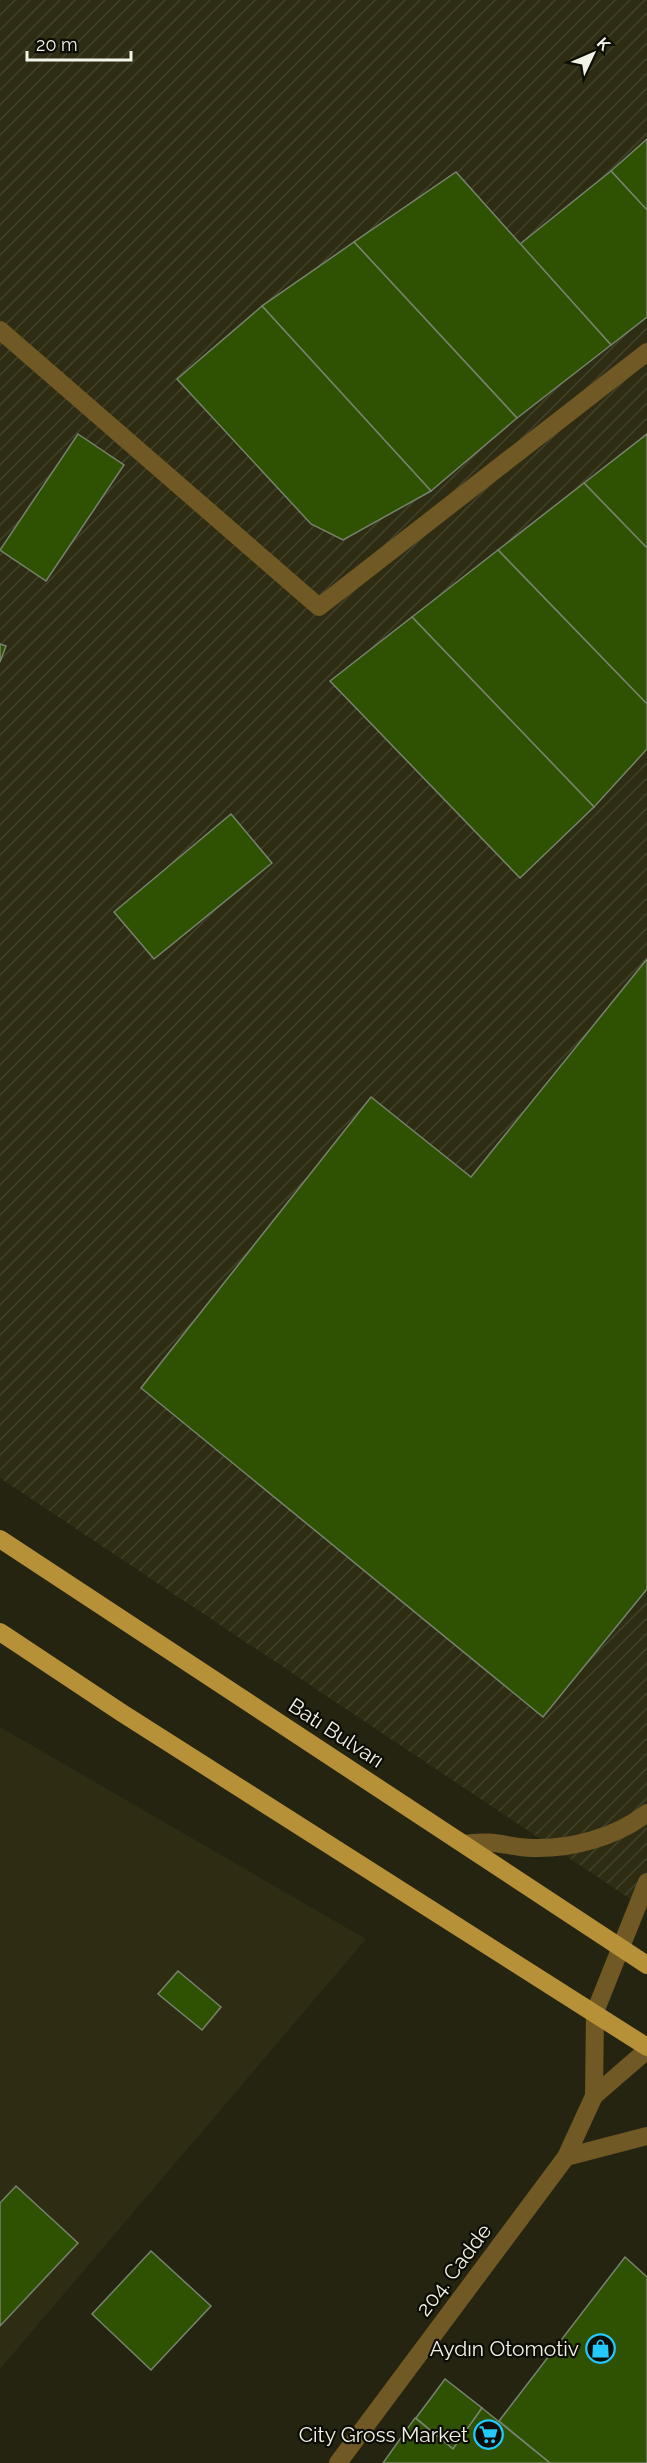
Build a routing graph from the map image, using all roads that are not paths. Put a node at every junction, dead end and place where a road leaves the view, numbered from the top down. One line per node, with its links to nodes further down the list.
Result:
1 (0, 330): 2 (street)
2 (647, 352)
3 (0, 1539): 6 (main road, Batı Bulvarı)
4 (0, 1632): 10 (main road)
5 (647, 1813): 6 (street)
6 (464, 1844): 8 (main road, Batı Bulvarı)
7 (647, 1882): 8 (street, 204. Cadde)
8 (621, 1948): 9 (main road, Batı Bulvarı); 10 (street, 204. Cadde)
9 (647, 1965)
10 (595, 2012): 11 (main road); 12 (street, 204. Cadde)
11 (647, 2048): 12 (street, 204. Cadde)
12 (594, 2096): 14 (street, 204. Cadde)
13 (647, 2136): 14 (street)
14 (566, 2157): 15 (street, 204. Cadde)
15 (339, 2463)

